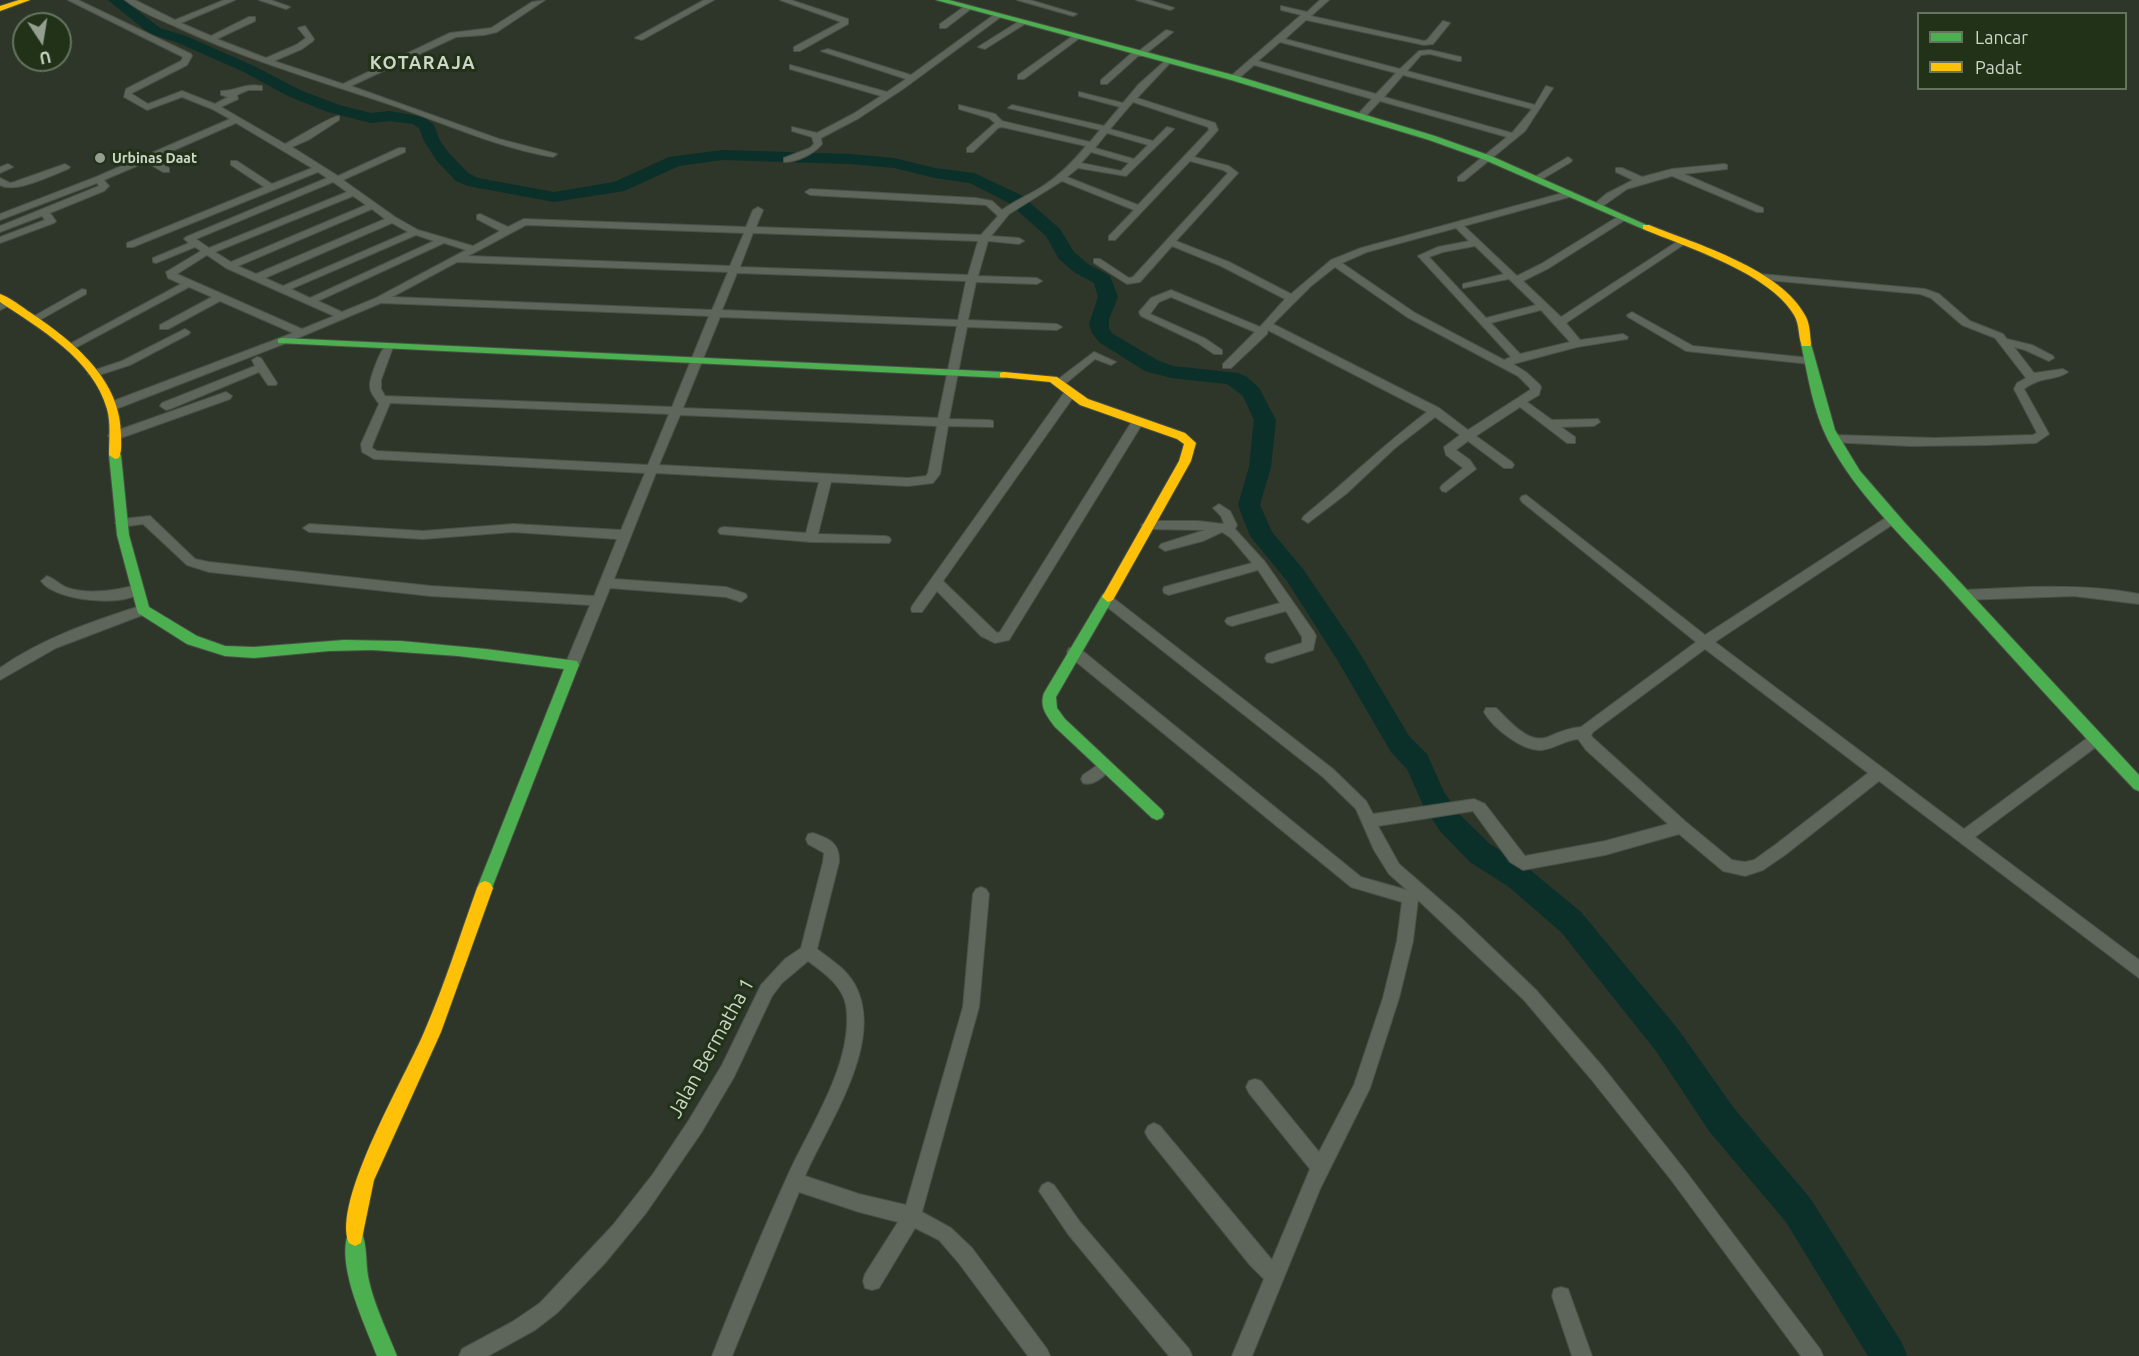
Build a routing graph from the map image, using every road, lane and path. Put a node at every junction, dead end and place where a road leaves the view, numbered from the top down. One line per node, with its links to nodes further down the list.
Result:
1 (13, 0): 17 (main road)
2 (26, 0): 22 (main road)
3 (72, 0): 58 (street)
4 (129, 0): 18 (street)
5 (150, 0): 18 (street)
6 (231, 0): 29 (street)
7 (263, 0): 19 (street)
8 (541, 0): 51 (street)
9 (710, 0): 34 (street)
10 (784, 0): 38 (street)
11 (940, 0): 20 (main road)
12 (1020, 0): 16 (street)
13 (1140, 0): 21 (street)
14 (1294, 0): 24 (street)
15 (1325, 0): 24 (street)
16 (1041, 2): 23 (street); 27 (street)
17 (0, 4)
18 (138, 5): 29 (street)
19 (286, 7)
20 (968, 8): 25 (main road); 30 (street)
21 (1170, 8)
22 (0, 9)
23 (1073, 14)
24 (1305, 15): 28 (street); 36 (street)
25 (998, 16): 27 (main road); 48 (street)
26 (252, 19): 35 (street)
27 (1020, 21): 33 (main road); 37 (street)
28 (1446, 23)
29 (173, 24): 35 (street)
30 (943, 26)
31 (302, 28): 42 (street)
32 (1169, 32): 40 (street)
33 (1077, 37): 40 (main road); 47 (street)
34 (639, 38)
35 (211, 39): 42 (street)
36 (1277, 39): 44 (street); 46 (street)
37 (982, 47)
38 (797, 49)
39 (825, 51): 48 (street)
40 (1138, 54): 43 (main road); 50 (street)
41 (1458, 59): 46 (street)
42 (266, 61): 51 (street)
43 (1167, 61): 49 (main road); 57 (street)
44 (1252, 62): 49 (street); 56 (street)
45 (793, 67): 55 (street)
46 (1401, 72): 56 (street); 61 (street)
47 (1021, 77)
48 (914, 78): 55 (street)
49 (1234, 78): 62 (main road)
50 (1104, 82)
51 (343, 87): 76 (street)
52 (259, 88): 58 (street)
53 (1549, 88): 61 (street)
54 (1082, 94): 57 (street)
55 (888, 95): 69 (street)
56 (1377, 97): 62 (street); 70 (street)
57 (1129, 103): 68 (street); 77 (street)
58 (215, 107): 64 (street)
59 (962, 107): 65 (street)
60 (1012, 108): 68 (street)
61 (1537, 108): 70 (street)
62 (1362, 115): 78 (main road)
63 (336, 118): 72 (street)
64 (235, 120): 72 (street); 79 (street)
65 (1000, 124): 73 (street); 75 (street)
66 (795, 129): 69 (street)
67 (1170, 129): 71 (street)
68 (1106, 130): 71 (street); 73 (street)
69 (816, 136): 80 (street)
70 (1514, 136): 78 (street)
71 (1155, 144): 82 (street)
72 (285, 147): 87 (street)
73 (1091, 147): 82 (street); 84 (street)
74 (402, 150): 93 (street)
75 (970, 150)
76 (553, 154)
77 (1189, 158): 104 (street); 123 (street)
78 (1488, 158): 94 (street); 95 (main road)
79 (148, 159): 88 (street); 92 (street)
80 (787, 160)
81 (1568, 160): 95 (street)
82 (1136, 162): 84 (street)
83 (234, 163): 98 (street)
84 (1076, 165): 91 (street)
85 (65, 167): 96 (street)
86 (1724, 167): 90 (street)
87 (320, 168): 93 (street); 98 (street)
88 (166, 170)
89 (1619, 170): 97 (street)
90 (1672, 172): 97 (street); 106 (street)
91 (1062, 178): 104 (street); 108 (street)
92 (99, 179): 107 (street); 110 (street)
93 (335, 179): 99 (street); 126 (street)
94 (1461, 179)
95 (1536, 179): 101 (main road)
96 (0, 181)
97 (1642, 181): 103 (street)
98 (272, 188): 127 (street)
99 (355, 192): 102 (street); 129 (street)
100 (810, 192): 108 (street)
101 (1570, 194): 103 (main road); 113 (street)
102 (373, 205): 112 (street); 134 (street)
103 (1597, 206): 111 (main road)
104 (1140, 209): 119 (street)
105 (758, 210): 115 (street)
106 (1760, 210)
107 (44, 211): 114 (street); 120 (street)
108 (1004, 213): 118 (street)
109 (480, 217): 116 (street)
110 (0, 218)
111 (1622, 218): 125 (main road); 138 (street)
112 (392, 219): 117 (street); 136 (street)
113 (1457, 224): 124 (street); 133 (street)
114 (0, 229)
115 (750, 230): 116 (street); 118 (street); 135 (street)
116 (508, 231): 128 (street)
117 (415, 232): 121 (street); 143 (street)
118 (984, 238): 122 (street); 139 (street)
119 (1112, 238)
120 (0, 240)
121 (443, 240): 128 (street); 148 (street)
122 (1019, 241)
123 (1172, 243): 132 (street); 146 (street)
124 (1476, 243): 138 (street); 155 (street)
125 (1682, 243): 137 (main road); 156 (street)
126 (195, 244): 129 (street); 131 (street)
127 (130, 245)
128 (474, 249): 130 (street)
129 (206, 252): 134 (street); 141 (street)
130 (456, 259): 135 (street); 147 (street)
131 (156, 260)
132 (1097, 261)
133 (1334, 262): 146 (street); 176 (street)
134 (230, 266): 136 (street)
135 (735, 270): 139 (street); 151 (street)
136 (258, 277): 143 (street)
137 (1760, 277): 165 (street); 173 (main road)
138 (1513, 278): 142 (street); 150 (street)
139 (972, 279): 140 (street); 157 (street)
140 (1037, 281)
141 (190, 283): 145 (street); 166 (street)
142 (1467, 286)
143 (284, 289): 148 (street)
144 (82, 292): 154 (street)
145 (220, 297): 158 (street); 162 (street)
146 (1292, 299): 160 (street)
147 (380, 300): 151 (street); 153 (street)
148 (311, 301): 153 (street)
149 (3, 302): 154 (main road)
150 (1543, 306): 155 (street); 156 (street)
151 (717, 315): 157 (street); 174 (street)
152 (1632, 315): 173 (street)
153 (343, 316): 162 (street)
154 (34, 320): 166 (main road)
155 (1486, 321): 171 (street)
156 (1560, 322): 167 (street)
157 (963, 324): 159 (street); 179 (street)
158 (164, 327)
159 (1057, 327)
160 (1266, 329): 169 (street); 177 (street); 190 (street)
161 (185, 332): 181 (street)
162 (302, 333): 164 (street)
163 (1623, 337): 167 (street)
164 (282, 341): 168 (main road); 170 (street)
165 (2004, 342): 172 (street); 182 (street)
166 (71, 345): 181 (main road)
167 (1577, 345): 171 (street)
168 (388, 347): 174 (main road); 186 (street)
169 (1218, 352)
170 (253, 353): 178 (street); 188 (street)
171 (1518, 358): 176 (street)
172 (2049, 358)
173 (1810, 361): 200 (main road)
174 (696, 362): 179 (main road); 191 (street)
175 (1111, 362): 184 (street)
176 (1504, 364): 187 (street)
177 (1227, 366)
178 (262, 368): 183 (street); 189 (street)
179 (952, 372): 184 (main road); 194 (street)
180 (2063, 372): 182 (street)
181 (93, 374): 188 (main road)
182 (2032, 377): 200 (street)
183 (272, 383)
184 (1065, 387): 192 (main road); 221 (street)
185 (226, 396): 197 (street)
186 (382, 399): 191 (street); 202 (street)
187 (1520, 402): 196 (street); 198 (street)
188 (112, 406): 197 (main road)
189 (166, 406)
190 (1435, 411): 198 (street); 208 (street)
191 (675, 413): 194 (street); 202 (street)
192 (1138, 421): 210 (main road); 221 (street)
193 (1594, 422): 196 (street)
194 (944, 423): 195 (street); 203 (street)
195 (989, 424)
196 (1550, 424): 199 (street)
197 (114, 436): 209 (main road)
198 (1469, 436): 201 (street); 204 (street)
199 (1570, 440)
200 (1834, 440): 207 (main road)
201 (1508, 465)
202 (651, 469): 203 (street); 214 (street)
203 (826, 477): 215 (street)
204 (1446, 488)
205 (1526, 499): 233 (street)
206 (1219, 508): 212 (street)
207 (1894, 518): 224 (main road); 233 (street)
208 (1308, 519)
209 (121, 523): 222 (main road); 228 (street)
210 (1147, 525): 212 (street); 227 (main road)
211 (309, 528): 214 (street)
212 (1223, 529): 217 (street); 218 (street)
213 (724, 531): 215 (street)
214 (624, 535): 220 (street)
215 (811, 538): 216 (street)
216 (885, 540)
217 (1165, 547)
218 (1261, 565): 223 (street); 229 (street)
219 (47, 581): 222 (street)
220 (606, 583): 225 (street); 228 (street)
221 (937, 583): 230 (street)
222 (138, 590): 231 (main road)
223 (1169, 590)
224 (1964, 595): 226 (street); 242 (main road)
225 (741, 597)
226 (2139, 599)
227 (1107, 600): 234 (main road); 248 (street)
228 (598, 601): 238 (street)
229 (1288, 606): 232 (street); 235 (street)
230 (916, 609)
231 (144, 610): 236 (street); 238 (main road)
232 (1232, 621)
233 (1705, 642): 241 (street); 244 (street)
234 (1074, 652): 243 (main road); 253 (street)
235 (1272, 658)
236 (16, 663): 237 (street); 239 (street)
237 (0, 665)
238 (572, 665): 265 (main road)
239 (0, 675)
240 (1491, 712): 241 (street)
241 (1585, 734): 249 (street)
242 (2095, 740): 246 (main road); 250 (street)
243 (1105, 766): 245 (street); 247 (main road)
244 (1880, 773): 249 (street); 250 (street)
245 (1088, 779)
246 (2139, 785)
247 (1157, 814)
248 (1370, 821): 249 (street); 253 (street)
249 (1682, 827)
250 (1964, 837): 255 (street)
251 (813, 839): 254 (street)
252 (981, 894): 261 (street)
253 (1415, 894): 258 (street); 272 (street)
254 (808, 952): 259 (street); 266 (street, Jalan Bermatha 1)
255 (2139, 970)
256 (1255, 1087): 258 (street)
257 (1154, 1132): 262 (street)
258 (1320, 1167): 262 (street)
259 (795, 1181): 261 (street); 267 (street)
260 (1048, 1191): 269 (street)
261 (912, 1216): 263 (street); 268 (street)
262 (1274, 1275): 270 (street)
263 (873, 1281)
264 (1561, 1296): 271 (street)
265 (387, 1356)
266 (469, 1356)
267 (722, 1356)
268 (1040, 1356)
269 (1182, 1356)
270 (1242, 1356)
271 (1582, 1356)
272 (1813, 1356)

